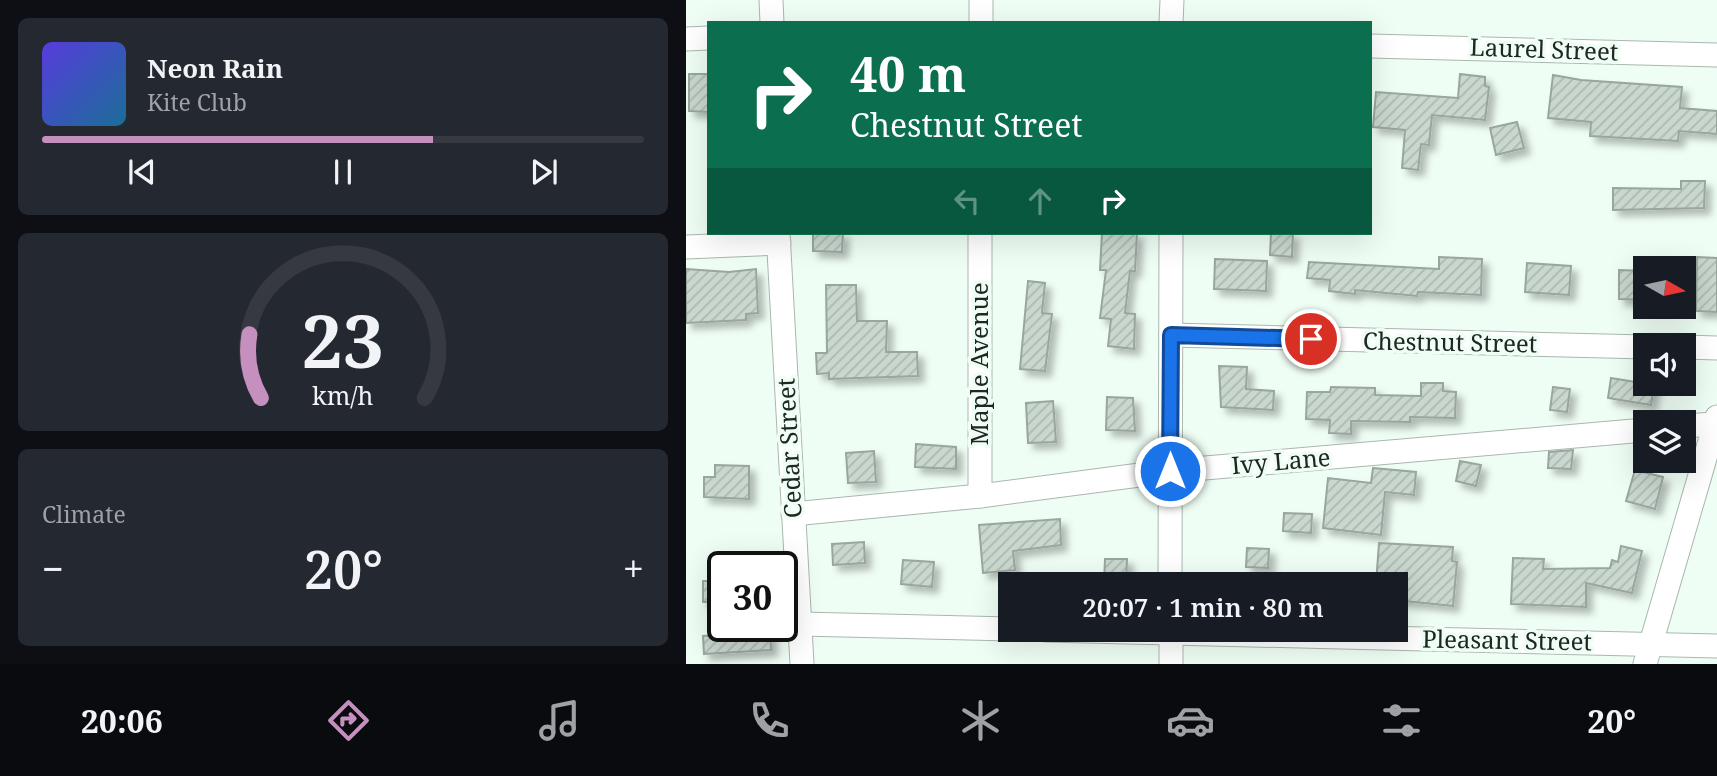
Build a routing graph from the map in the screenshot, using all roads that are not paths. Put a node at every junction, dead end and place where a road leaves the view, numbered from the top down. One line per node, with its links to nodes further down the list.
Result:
1 (771, 0): 4 (street)
2 (981, 0): 5 (street)
3 (1172, 0): 6 (street)
4 (772, 21)
5 (981, 21)
6 (1171, 21)
7 (707, 38): 8 (street)
8 (686, 39)
9 (1372, 46): 10 (street, Laurel Street)
10 (1717, 55)
11 (981, 235): 23 (street, Maple Avenue)
12 (1171, 235): 15 (street)
13 (778, 238): 14 (street); 24 (street, Cedar Street)
14 (686, 247)
15 (1171, 335): 16 (street, Chestnut Street); 22 (street)
16 (1633, 346)
17 (1696, 347): 18 (street)
18 (1717, 348)
19 (1716, 420): 20 (street); 31 (street)
20 (1696, 424)
21 (1633, 431): 22 (street, Ivy Lane)
22 (1170, 471): 23 (street, Ivy Lane); 25 (street)
23 (981, 496): 24 (street, Ivy Lane)
24 (793, 514): 26 (street, Cedar Street)
25 (1171, 572)
26 (801, 624): 27 (street); 32 (street, Cedar Street)
27 (998, 629)
28 (1171, 642): 33 (street)
29 (1399, 642): 31 (street, Pleasant Street)
30 (1717, 646): 31 (street, Pleasant Street)
31 (1648, 654)
32 (802, 664)
33 (1171, 664)

